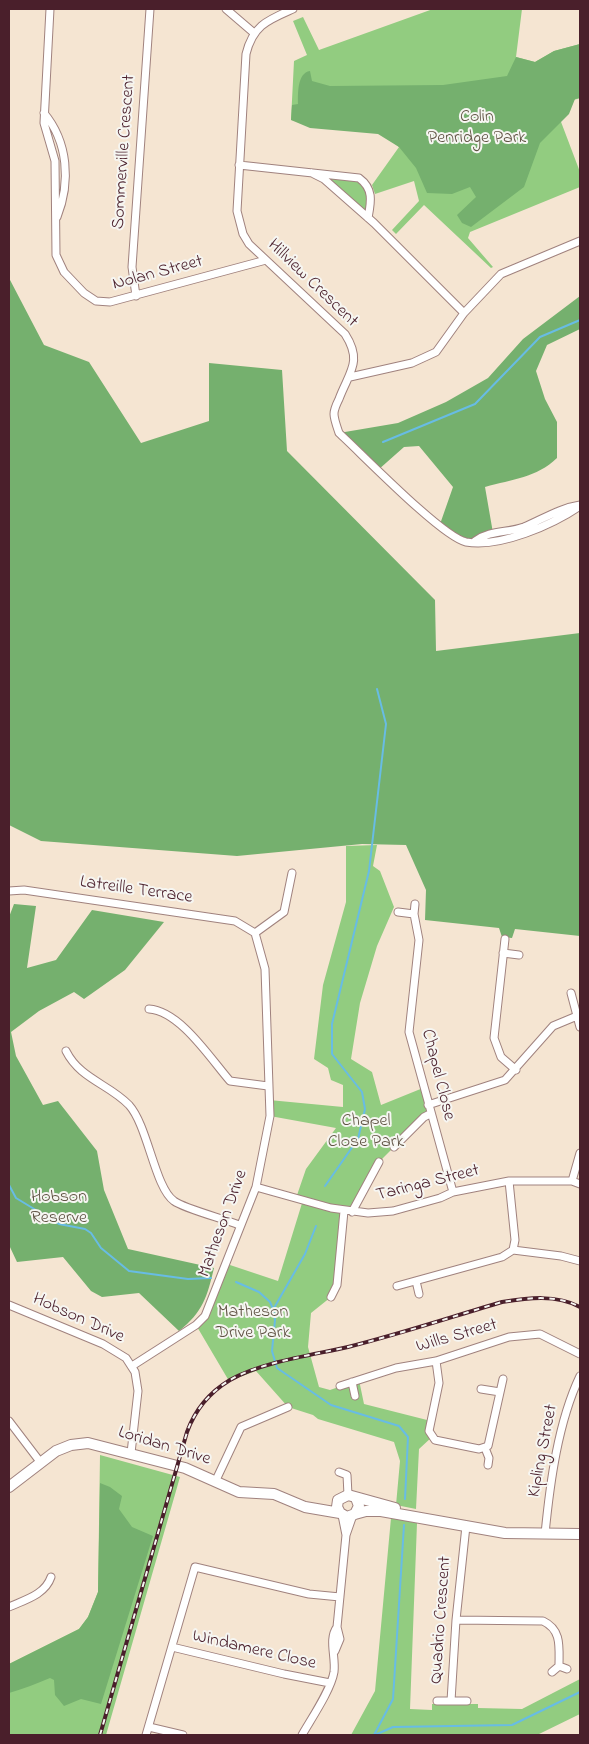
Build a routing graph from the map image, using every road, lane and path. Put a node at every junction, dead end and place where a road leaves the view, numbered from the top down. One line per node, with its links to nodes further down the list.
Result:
1 (50, 9): 6 (street, Nolan Street)
2 (150, 9): 13 (street, Sommerville Crescent)
3 (226, 9): 5 (street)
4 (294, 9): 5 (street)
5 (254, 33): 7 (street, Hillview Crescent)
6 (44, 113): 9 (street, Nolan Street); 9 (street, Nolan Street)
7 (239, 165): 8 (street); 12 (street, Hillview Crescent)
8 (312, 173): 10 (street); 10 (street)
9 (57, 217): 13 (street, Nolan Street)
10 (368, 218): 14 (street)
11 (580, 241): 14 (street)
12 (266, 260): 13 (street, Nolan Street); 15 (street, Hillview Crescent)
13 (136, 296)
14 (464, 313): 15 (street)
15 (350, 377): 16 (street, Hillview Crescent)
16 (580, 506)
17 (292, 873): 22 (street)
18 (9, 890): 22 (street, Latreille Terrace)
19 (415, 904): 21 (street, Chapel Close)
20 (398, 912): 21 (street)
21 (414, 914): 33 (street, Chapel Close)
22 (255, 933): 32 (street, Matheson Drive)
23 (504, 939): 24 (street)
24 (503, 953): 25 (street); 31 (street)
25 (519, 955)
26 (571, 993): 28 (street)
27 (148, 1009): 32 (street)
28 (576, 1016): 29 (street); 31 (street)
29 (580, 1027)
30 (66, 1051): 45 (street)
31 (516, 1070): 33 (street)
32 (268, 1086): 41 (street, Matheson Drive)
33 (428, 1105): 34 (street, Chapel Close)
34 (430, 1114): 35 (street); 42 (street, Chapel Close)
35 (394, 1147)
36 (580, 1154): 39 (street)
37 (379, 1162): 44 (street)
38 (509, 1181): 39 (street, Taringa Street); 42 (street, Taringa Street); 46 (street)
39 (572, 1181): 40 (street, Taringa Street)
40 (580, 1184)
41 (256, 1186): 43 (street, Taringa Street); 45 (street, Matheson Drive)
42 (453, 1192): 44 (street, Taringa Street)
43 (344, 1210): 44 (street, Taringa Street); 51 (street)
44 (352, 1212)
45 (239, 1225): 55 (street, Matheson Drive)
46 (513, 1250): 47 (street); 48 (street)
47 (580, 1261)
48 (416, 1281): 49 (street); 50 (street)
49 (397, 1286)
50 (419, 1294)
51 (331, 1297)
52 (9, 1305): 55 (street, Hobson Drive)
53 (580, 1354): 54 (street, Wills Street)
54 (436, 1361): 58 (street, Wills Street); 65 (street)
55 (132, 1366): 66 (street, Hobson Drive)
56 (580, 1376): 78 (street, Kipling Street)
57 (503, 1379): 61 (street)
58 (352, 1382): 59 (street, Wills Street); 62 (street)
59 (340, 1386)
60 (481, 1389): 61 (street)
61 (500, 1392): 65 (street)
62 (355, 1396)
63 (288, 1407): 70 (street)
64 (9, 1421): 67 (street)
65 (486, 1448): 68 (street)
66 (131, 1453): 67 (street, Loridan Drive); 70 (street, Loridan Drive)
67 (41, 1463): 71 (street, Loridan Drive)
68 (488, 1465)
69 (339, 1472): 72 (street)
70 (216, 1480): 73 (street, Loridan Drive)
71 (9, 1487)
72 (348, 1497): 73 (street); 74 (street); 75 (street); 76 (street)
73 (319, 1509): 74 (street, Loridan Drive)
74 (341, 1514): 75 (street, Loridan Drive); 80 (street)
75 (354, 1515): 76 (street); 80 (street)
76 (437, 1521): 77 (street)
77 (466, 1526): 78 (street); 84 (street, Quadrio Crescent)
78 (545, 1534): 79 (street)
79 (580, 1534)
80 (346, 1535): 82 (street)
81 (51, 1577): 83 (street)
82 (340, 1597): 85 (street); 89 (street)
83 (9, 1607)
84 (456, 1620): 86 (street); 91 (street, Quadrio Crescent)
85 (172, 1647): 89 (street, Windamere Close); 93 (street)
86 (559, 1666): 87 (street); 88 (street)
87 (567, 1669)
88 (552, 1672)
89 (330, 1683): 96 (street)
90 (438, 1701): 91 (street)
91 (451, 1701): 92 (street, Quadrio Crescent)
92 (467, 1701)
93 (149, 1727): 94 (street); 95 (street)
94 (146, 1735)
95 (183, 1735)
96 (302, 1735)

